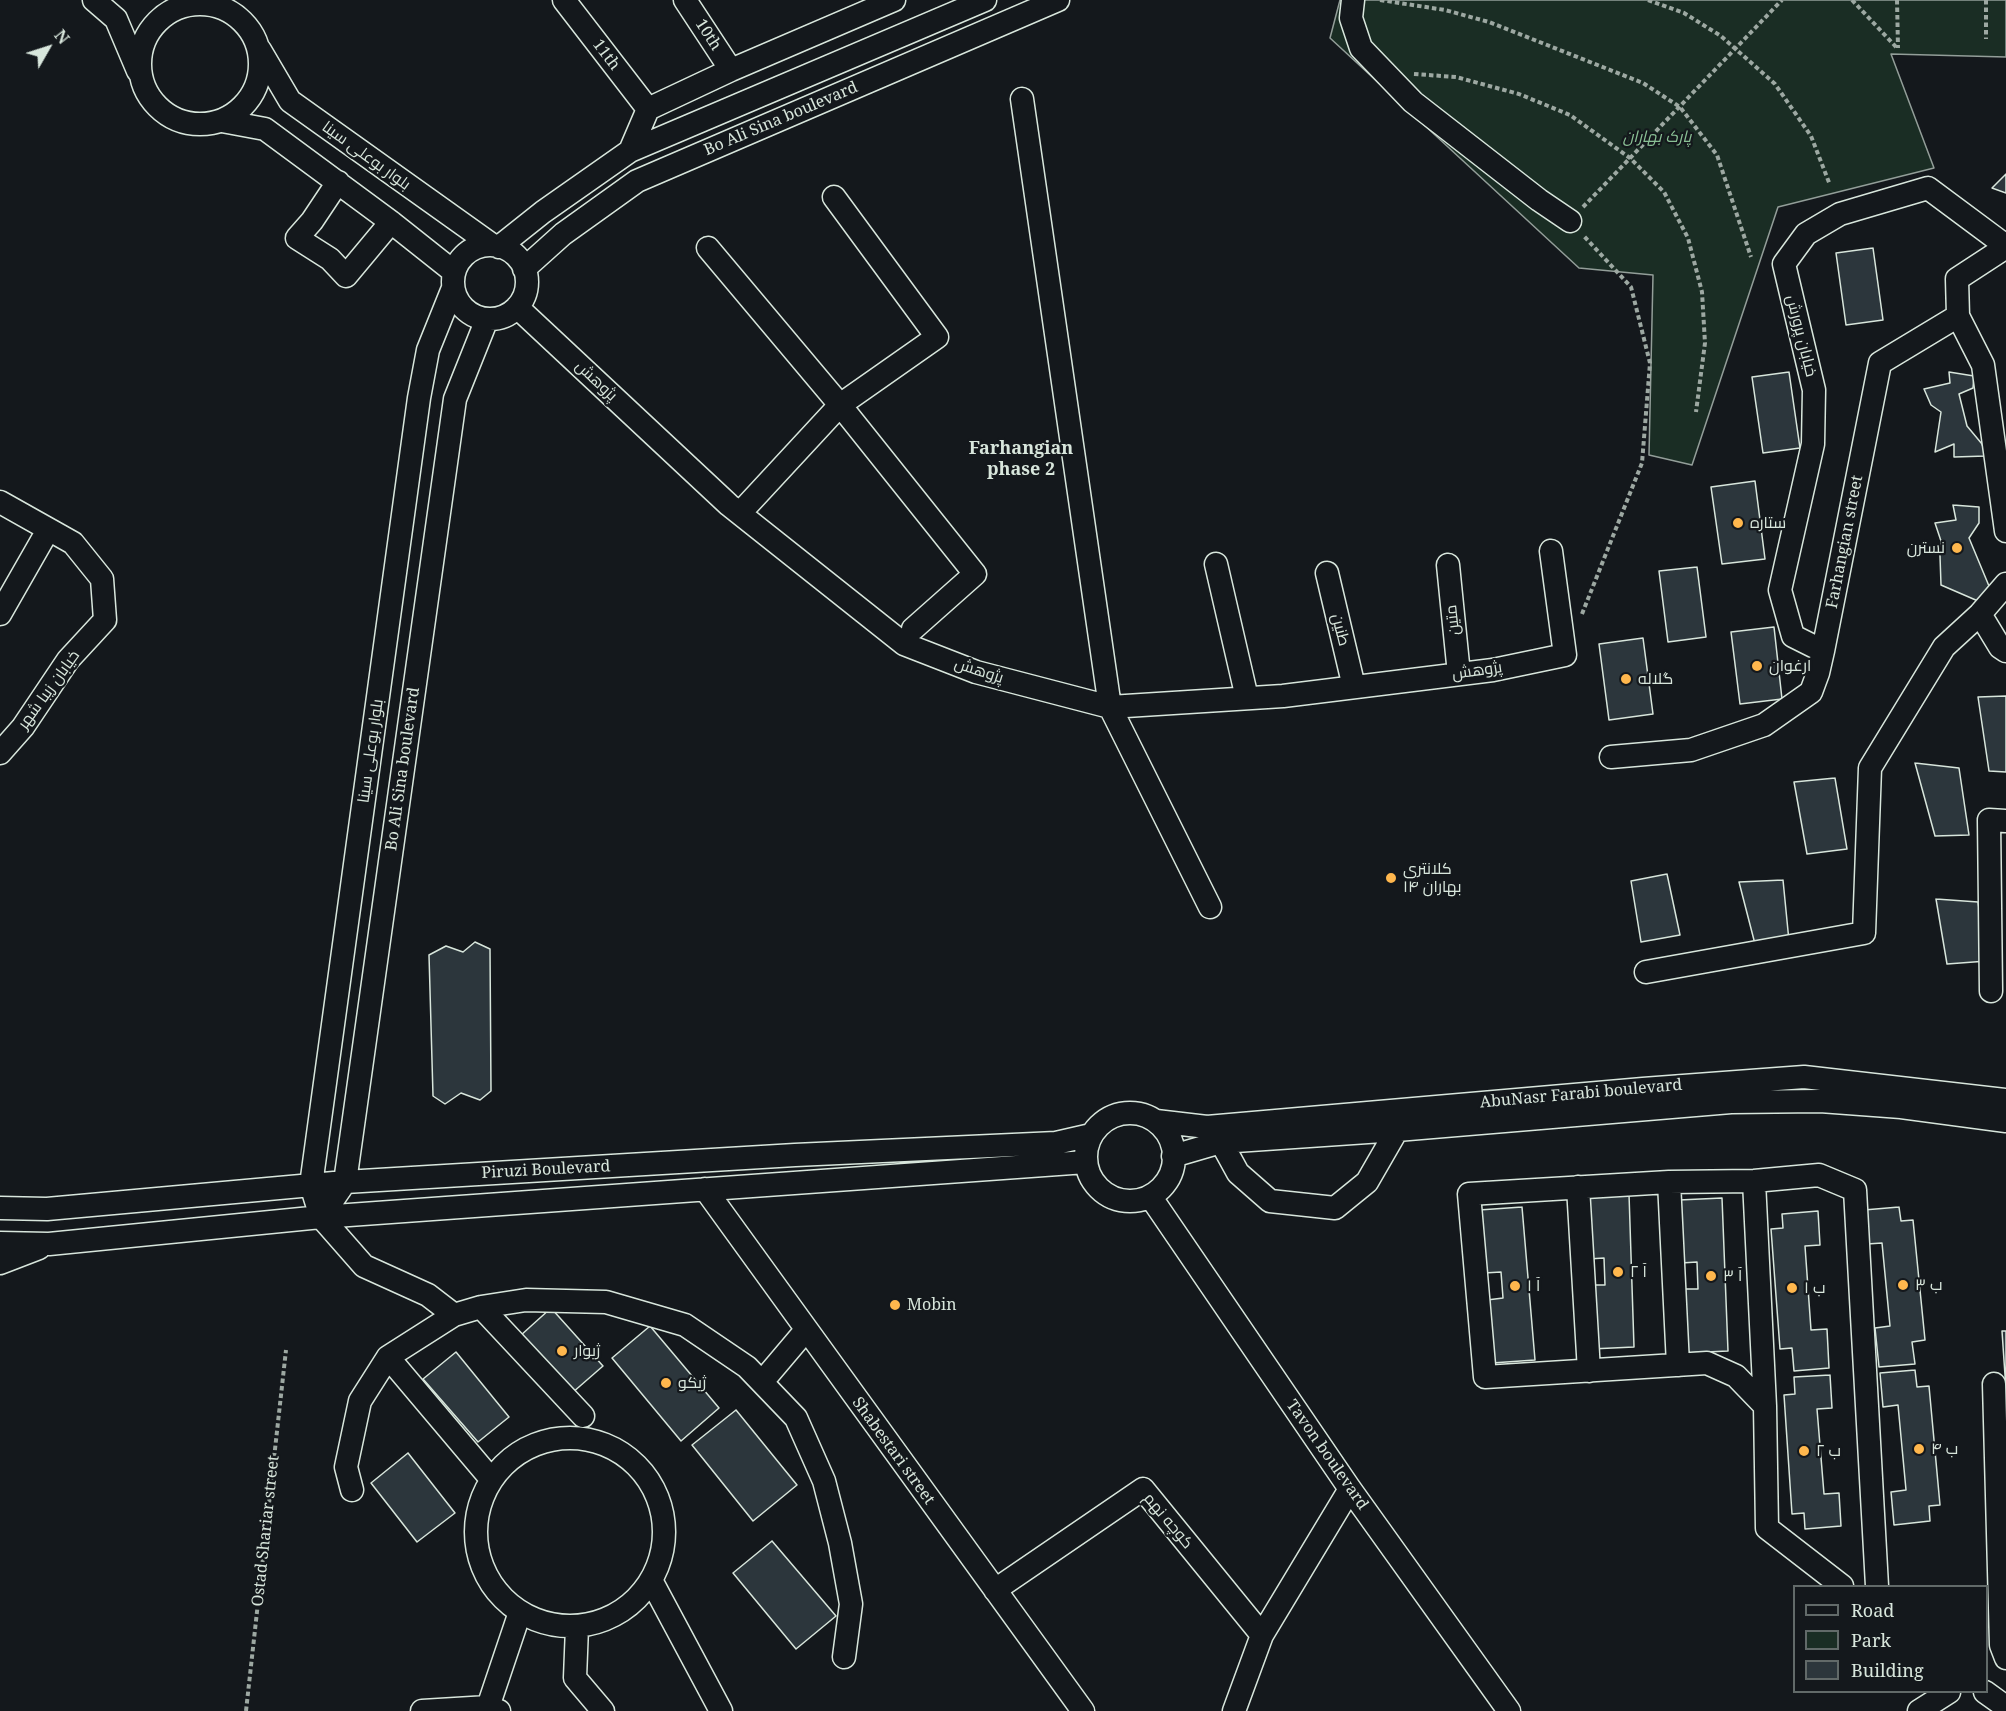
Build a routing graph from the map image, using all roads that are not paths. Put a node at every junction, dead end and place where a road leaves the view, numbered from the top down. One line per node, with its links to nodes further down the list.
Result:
1 (94, 0): 12 (street)
2 (564, 0): 14 (street, 11th)
3 (685, 0): 11 (street, 10th)
4 (894, 0): 11 (street)
5 (985, 0): 16 (street, Bo Ali Sina boulevard)
6 (1058, 0): 24 (street, Bo Ali Sina boulevard)
7 (1353, 0): 19 (street)
8 (175, 3): 9 (street); 12 (street)
9 (228, 4): 10 (street)
10 (259, 49): 15 (street); 21 (street, بلوار بوعلی سینا)
11 (731, 70): 14 (street)
12 (140, 77): 15 (street)
13 (1022, 99): 47 (street)
14 (648, 109): 16 (street)
15 (222, 121): 17 (street)
16 (630, 151): 21 (street, Bo Ali Sina boulevard)
17 (338, 182): 20 (street); 20 (street)
18 (834, 197): 29 (street)
19 (1570, 220)
20 (391, 222): 25 (street)
21 (496, 246): 24 (street); 25 (street)
22 (2006, 246): 27 (street); 42 (street, خیابان پرورش)
23 (708, 248): 29 (street)
24 (524, 269): 26 (street)
25 (453, 280): 28 (street); 66 (street, بلوار بوعلی سینا)
26 (517, 307): 28 (street); 31 (street, پژوهش)
27 (1958, 316): 33 (street); 42 (street, Farhangian street)
28 (487, 319): 64 (street, Bo Ali Sina boulevard)
29 (840, 405): 31 (street); 41 (street)
30 (0, 502): 32 (street, خیابان زیبا شهر)
31 (740, 513): 47 (street, پژوهش)
32 (48, 530): 39 (street); 48 (street, خیابان زیبا شهر)
33 (2006, 531)
34 (1551, 551): 44 (street, پژوهش)
35 (1216, 564): 46 (street)
36 (1448, 565): 44 (street, متین)
37 (1327, 573): 45 (street, طنین)
38 (2006, 584): 40 (street)
39 (0, 614)
40 (1980, 614): 43 (street); 53 (street)
41 (913, 629)
42 (1822, 651): 49 (street, Farhangian street)
43 (2006, 651)
44 (1459, 674): 45 (street, پژوهش)
45 (1354, 687): 46 (street, پژوهش)
46 (1247, 699): 47 (street, پژوهش)
47 (1110, 707): 51 (street)
48 (0, 753)
49 (1611, 757)
50 (2006, 821): 52 (street)
51 (1210, 907)
52 (1998, 913): 54 (street)
53 (1646, 972)
54 (1991, 991)
55 (2006, 1101): 56 (street, AbuNasr Farabi boulevard)
56 (1396, 1120): 57 (street, AbuNasr Farabi boulevard); 58 (street, AbuNasr Farabi boulevard); 60 (street, AbuNasr Farabi boulevard); 60 (street)
57 (1156, 1121): 59 (street); 61 (street)
58 (2006, 1121)
59 (1091, 1135): 62 (street); 64 (street, Piruzi Boulevard)
60 (1221, 1142): 61 (street, AbuNasr Farabi boulevard)
61 (1173, 1156): 69 (street)
62 (1086, 1162): 68 (street, Piruzi Boulevard); 69 (street)
63 (1754, 1180): 65 (street); 83 (street); 90 (street)
64 (345, 1182): 66 (street, Piruzi Boulevard); 71 (street, Bo Ali Sina boulevard)
65 (1669, 1182): 67 (street); 79 (street)
66 (311, 1185): 70 (street, Piruzi Boulevard); 71 (street, بلوار بوعلی سینا)
67 (1578, 1187): 80 (street); 80 (street)
68 (705, 1189): 71 (street, Piruzi Boulevard); 77 (street, Shabestari street)
69 (1150, 1196): 86 (street, Tavon boulevard)
70 (0, 1208)
71 (321, 1217): 73 (street, Piruzi Boulevard); 76 (street)
72 (0, 1243): 73 (street, Piruzi Boulevard)
73 (49, 1244): 74 (street)
74 (0, 1263)
75 (481, 1307): 76 (street); 81 (street); 84 (street)
76 (454, 1315): 78 (street)
77 (806, 1330): 81 (street); 91 (street, Shabestari street)
78 (388, 1357): 85 (street); 87 (street)
79 (1678, 1365): 80 (street); 83 (street)
80 (1589, 1371)
81 (762, 1382): 95 (street)
82 (1994, 1384): 96 (street)
83 (1765, 1406): 89 (street)
84 (583, 1416)
85 (491, 1479): 88 (street); 92 (street)
86 (1350, 1489): 94 (street); 106 (street, Tavon boulevard)
87 (352, 1490)
88 (652, 1582): 93 (street); 103 (street)
89 (1839, 1585)
90 (1877, 1585)
91 (995, 1590): 94 (street, کوچه نهم); 104 (street, Shabestari street)
92 (519, 1612): 93 (street); 100 (street)
93 (577, 1627): 102 (street)
94 (1262, 1635): 105 (street)
95 (844, 1657)
96 (2006, 1658)
97 (1947, 1693): 107 (street)
98 (1986, 1693): 99 (street)
99 (2006, 1707)
100 (493, 1709): 101 (street)
101 (422, 1711)
102 (603, 1711)
103 (721, 1711)
104 (1083, 1711)
105 (1234, 1711)
106 (1509, 1711)
107 (1919, 1711)

